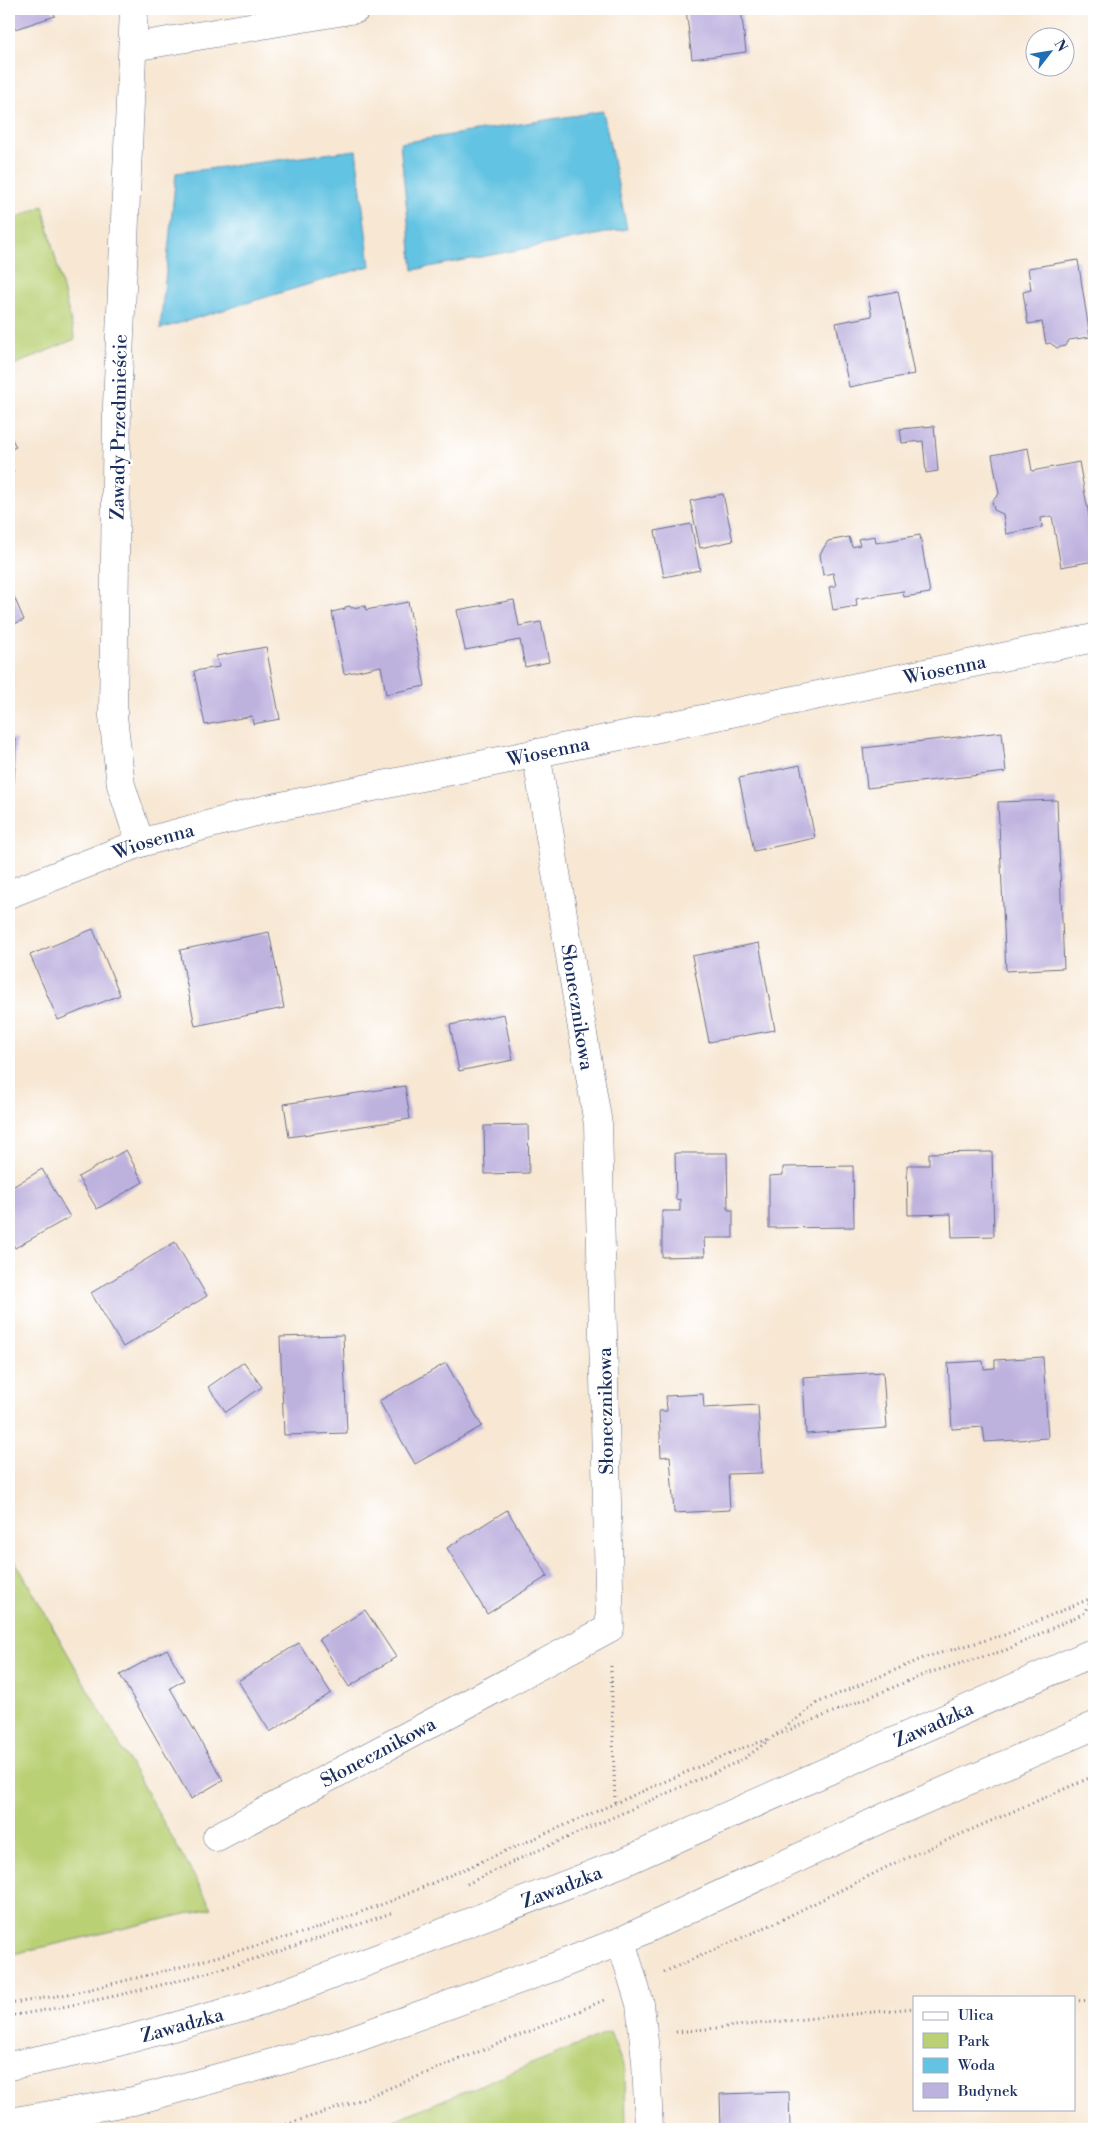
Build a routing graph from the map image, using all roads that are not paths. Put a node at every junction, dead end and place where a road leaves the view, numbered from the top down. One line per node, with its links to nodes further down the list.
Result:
1 (134, 9): 3 (street, Zawady Przedmieście)
2 (356, 9): 3 (street)
3 (133, 47): 6 (street, Zawady Przedmieście)
4 (1094, 638): 5 (street, Wiosenna)
5 (536, 753): 6 (street, Wiosenna); 10 (street, Słonecznikowa)
6 (140, 843): 7 (street, Wiosenna)
7 (9, 894)
8 (1094, 1652): 12 (street, Zawadzka)
9 (1094, 1726): 11 (street)
10 (217, 1837)
11 (622, 1941): 13 (street); 14 (street)
12 (9, 2066)
13 (9, 2122)
14 (649, 2129)

